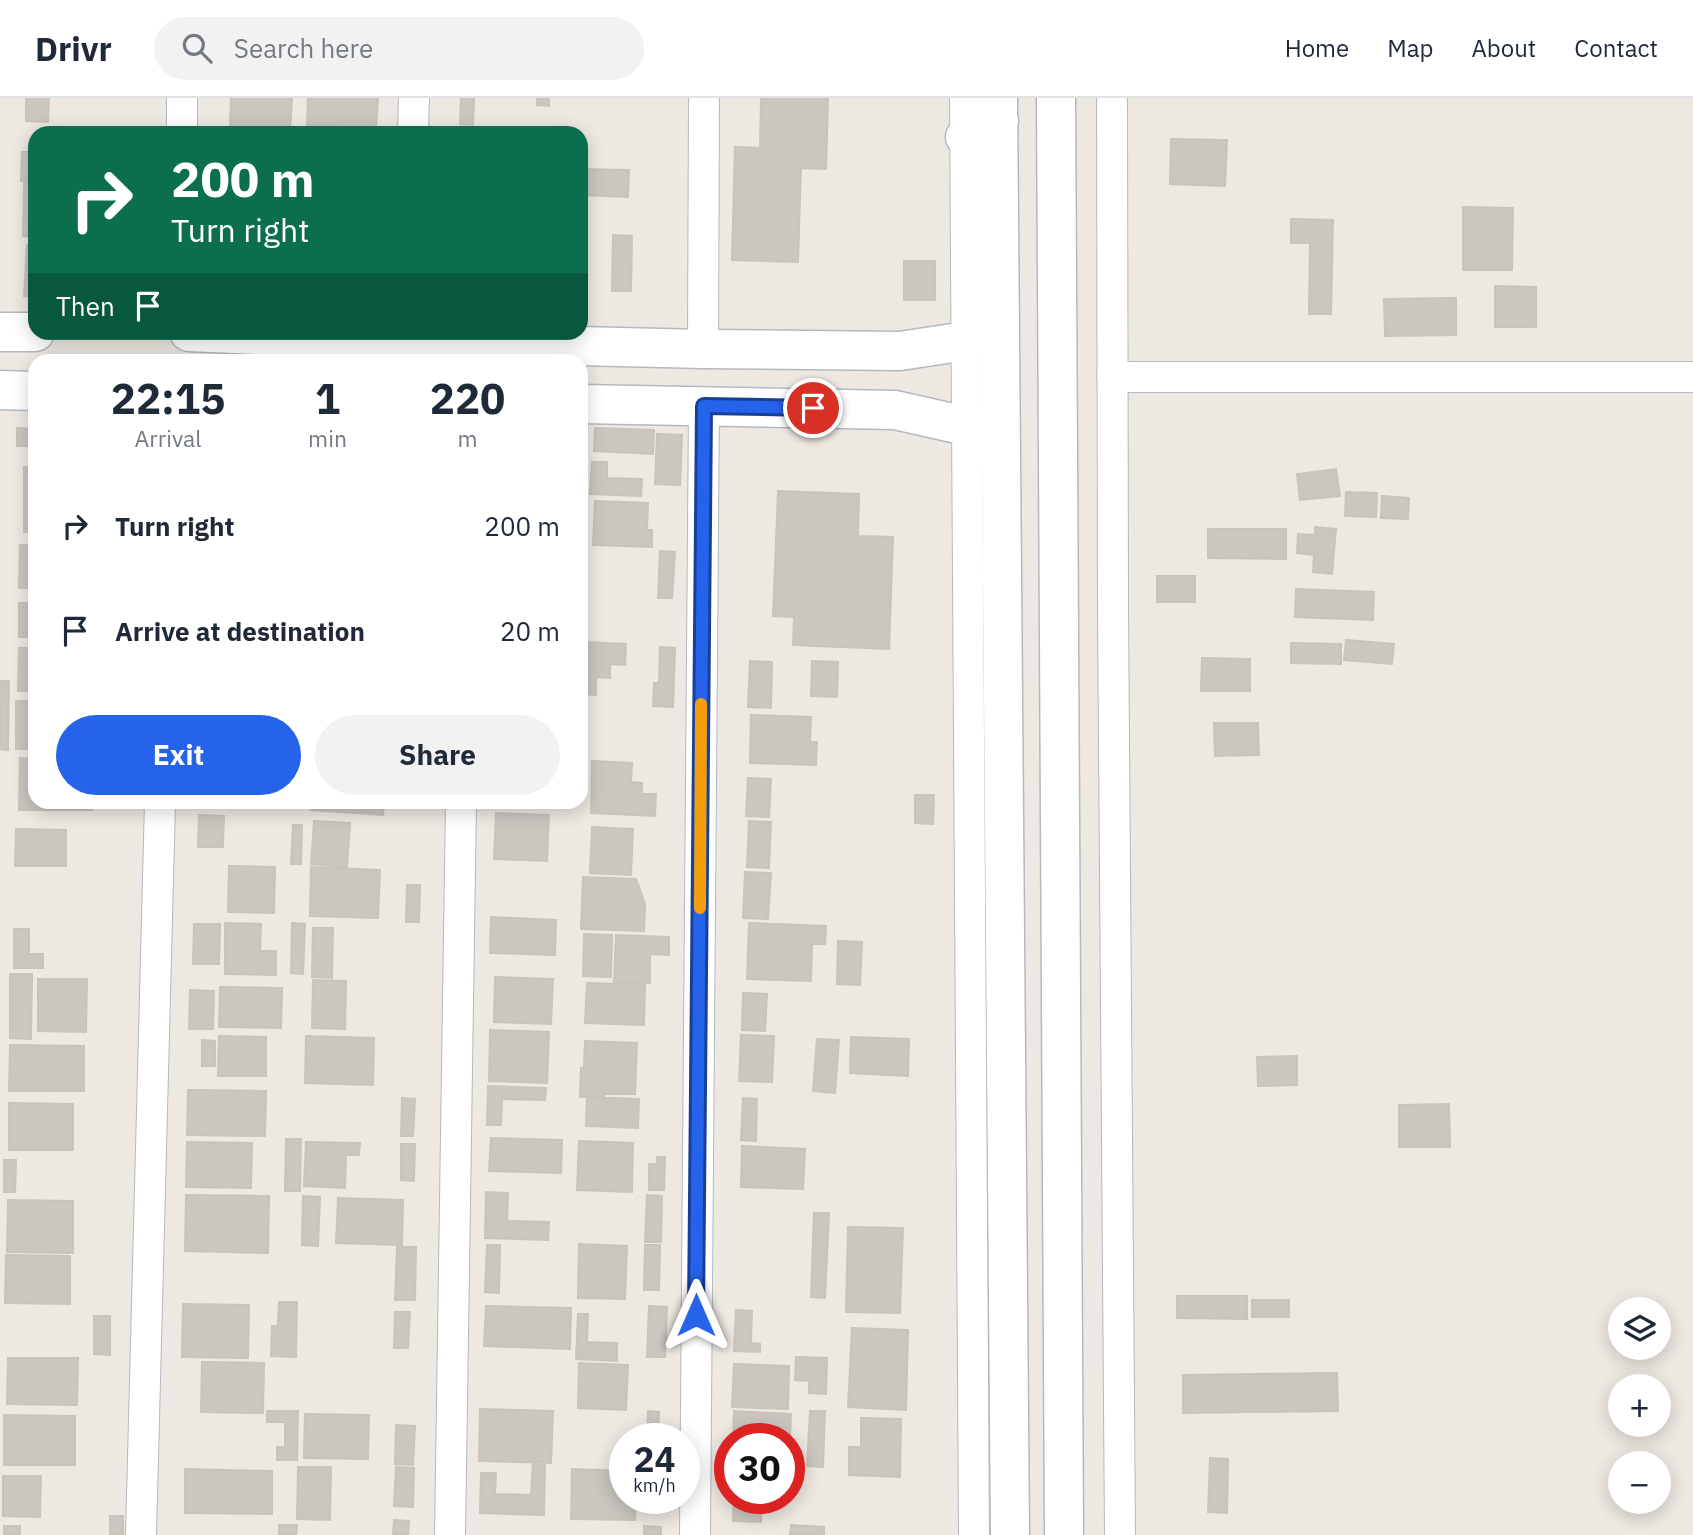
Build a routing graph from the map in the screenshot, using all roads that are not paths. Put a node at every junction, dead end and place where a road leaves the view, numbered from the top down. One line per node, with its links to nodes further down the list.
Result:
1 (182, 98): 8 (street)
2 (414, 98): 9 (street)
3 (704, 98): 14 (street)
4 (965, 98): 7 (street)
5 (1056, 98): 29 (main road)
6 (1112, 98): 15 (street)
7 (987, 118): 13 (street); 28 (main road)
8 (182, 126)
9 (413, 126)
10 (0, 331): 11 (main road)
11 (28, 332)
12 (484, 340): 14 (main road)
13 (966, 341): 14 (main road); 21 (street)
14 (703, 349)
15 (1112, 377): 16 (street); 30 (street)
16 (1693, 377)
17 (0, 390): 18 (main road)
18 (28, 391)
19 (588, 404): 20 (main road)
20 (704, 406): 21 (main road); 26 (street)
21 (966, 426): 27 (street)
22 (160, 809): 24 (street)
23 (461, 809): 25 (street)
24 (141, 1535)
25 (450, 1535)
26 (695, 1535)
27 (974, 1535)
28 (1010, 1535)
29 (1064, 1535)
30 (1120, 1535)

